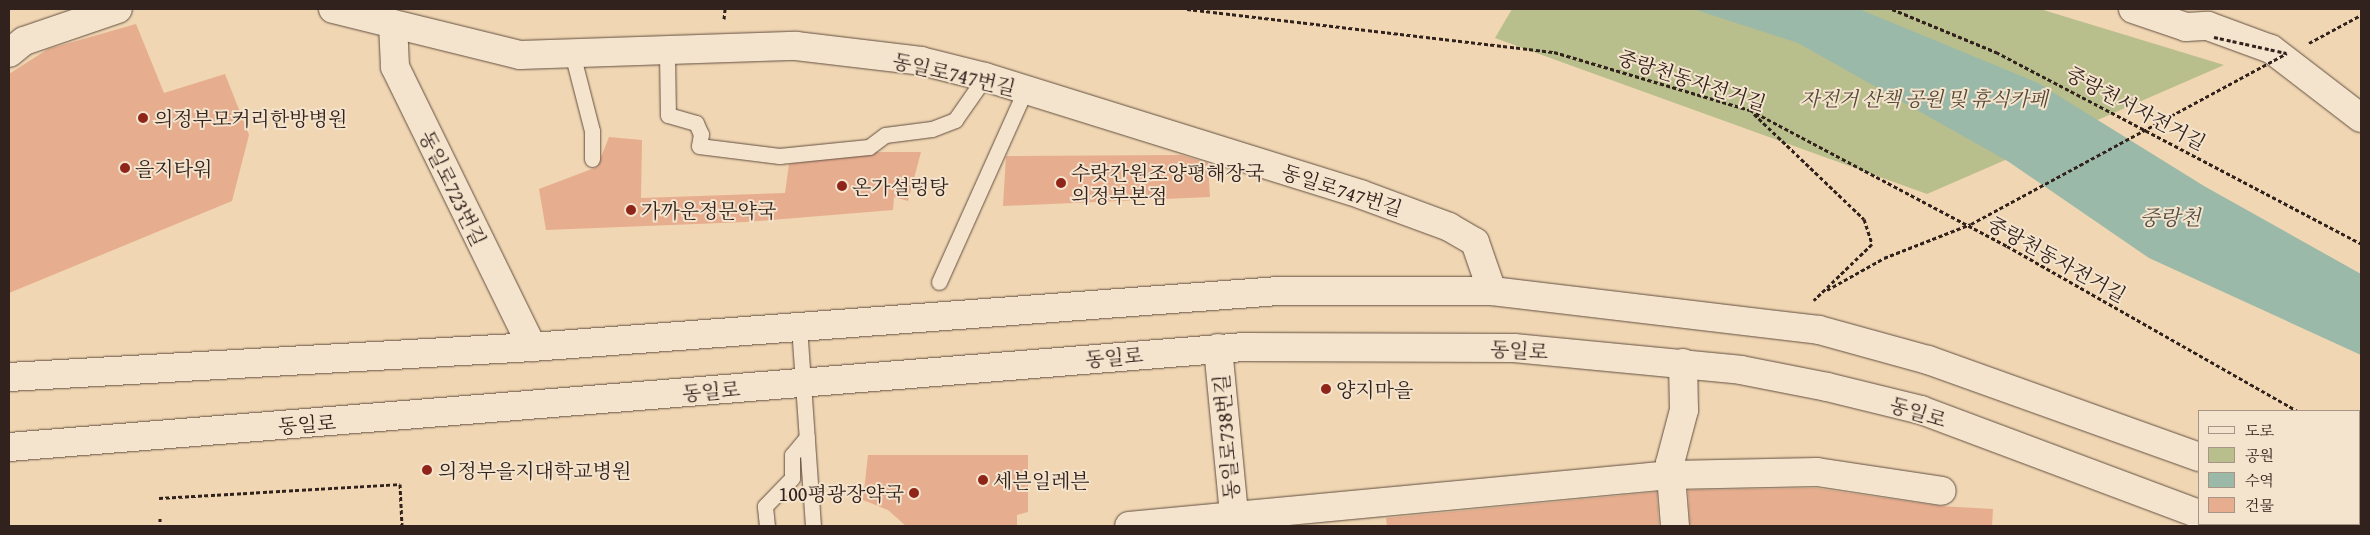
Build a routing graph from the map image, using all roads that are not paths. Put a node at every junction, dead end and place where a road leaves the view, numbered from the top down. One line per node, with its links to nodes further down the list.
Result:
1 (118, 9): 6 (street)
2 (333, 9): 4 (street, 동일로747번길)
3 (2133, 9): 10 (street)
4 (393, 24): 7 (street, 동일로747번길); 15 (street, 동일로723번길)
5 (667, 52): 7 (street, 동일로747번길); 8 (street, 동일로747번길); 8 (lane)
6 (9, 53)
7 (572, 53): 11 (lane)
8 (985, 77): 9 (street, 동일로747번길)
9 (1025, 91): 12 (lane); 13 (street, 동일로747번길)
10 (2361, 118)
11 (592, 159)
12 (939, 282)
13 (1492, 291): 14 (street); 22 (street)
14 (799, 326): 15 (street); 19 (lane)
15 (532, 347): 18 (street)
16 (1218, 348): 17 (street, 동일로); 19 (street, 동일로); 26 (street, 동일로738번길)
17 (1683, 363): 23 (street); 25 (street, 동일로)
18 (9, 377)
19 (803, 383): 20 (lane); 21 (street, 동일로)
20 (807, 437): 27 (lane); 28 (lane)
21 (9, 447)
22 (2198, 457)
23 (1671, 475): 24 (street); 26 (street); 30 (street)
24 (1942, 491)
25 (2198, 514)
26 (1234, 521): 29 (street)
27 (767, 526)
28 (813, 526)
29 (1129, 526)
30 (1675, 526)

